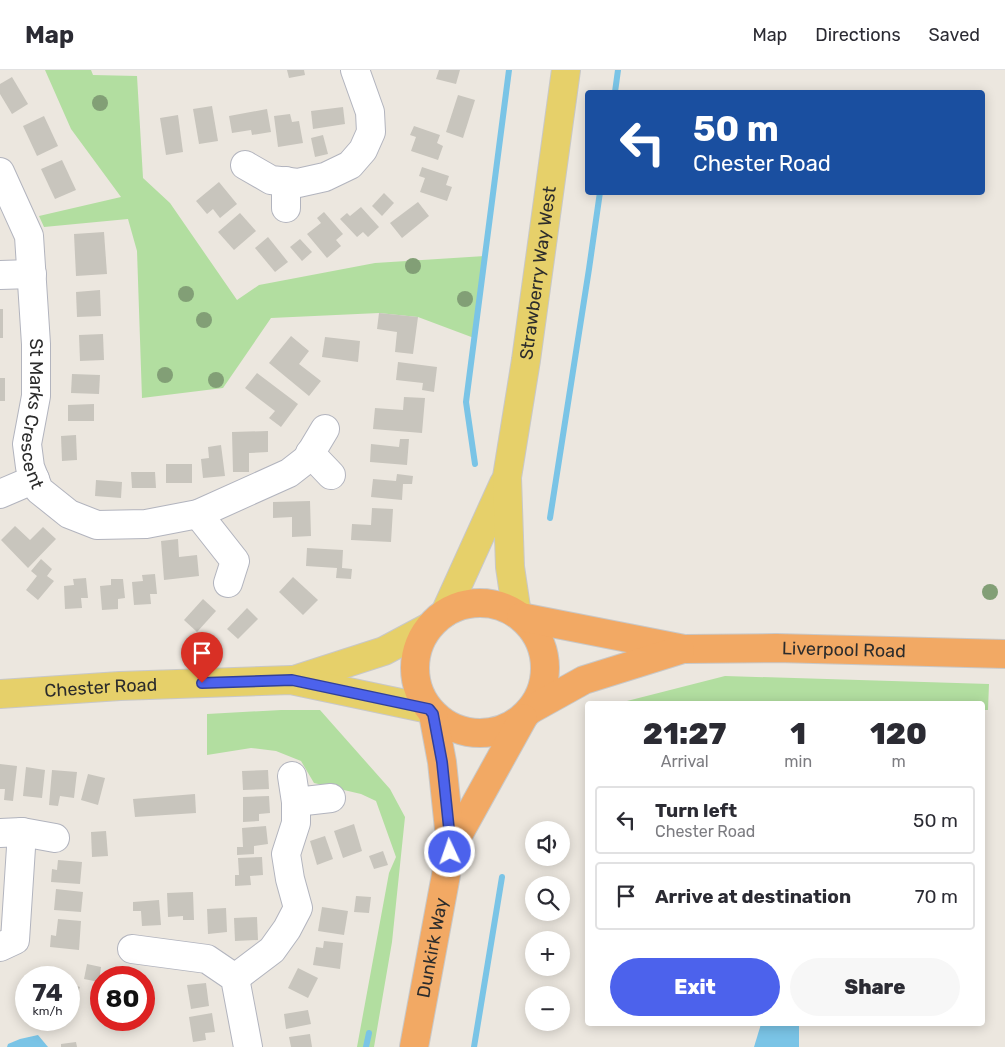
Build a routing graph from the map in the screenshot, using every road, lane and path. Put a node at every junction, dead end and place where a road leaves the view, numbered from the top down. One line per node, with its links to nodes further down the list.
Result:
1 (355, 70): 5 (street)
2 (566, 70): 12 (main road, Strawberry Way West)
3 (245, 165): 5 (street)
4 (0, 172): 7 (street, St Marks Crescent)
5 (286, 182): 6 (street)
6 (286, 208)
7 (32, 274): 8 (street); 13 (street, St Marks Crescent)
8 (0, 275)
9 (325, 429): 10 (street, St Marks Crescent)
10 (310, 454): 11 (street); 15 (street, St Marks Crescent)
11 (331, 474)
12 (507, 477): 17 (main road, Strawberry Way West); 18 (main road, Strawberry Way West)
13 (34, 479): 14 (street); 15 (street, St Marks Crescent)
14 (0, 494)
15 (198, 514): 16 (street)
16 (240, 569)
17 (519, 615): 18 (highway); 19 (highway, Liverpool Road); 24 (highway)
18 (437, 620): 21 (main road, Chester Road); 23 (highway)
19 (684, 649): 20 (highway, Liverpool Road); 24 (highway, Liverpool Road)
20 (1005, 654)
21 (292, 680): 22 (main road, Chester Road); 23 (main road, Chester Road)
22 (0, 694)
23 (431, 712): 24 (highway); 28 (highway, Dunkirk Way)
24 (527, 714): 28 (highway, Dunkirk Way)
25 (331, 798): 31 (street)
26 (11, 833): 27 (street); 29 (street)
27 (55, 838)
28 (451, 848): 33 (highway, Dunkirk Way)
29 (14, 947)
30 (132, 949): 31 (street)
31 (235, 978): 32 (street)
32 (248, 1047)
33 (414, 1047)

